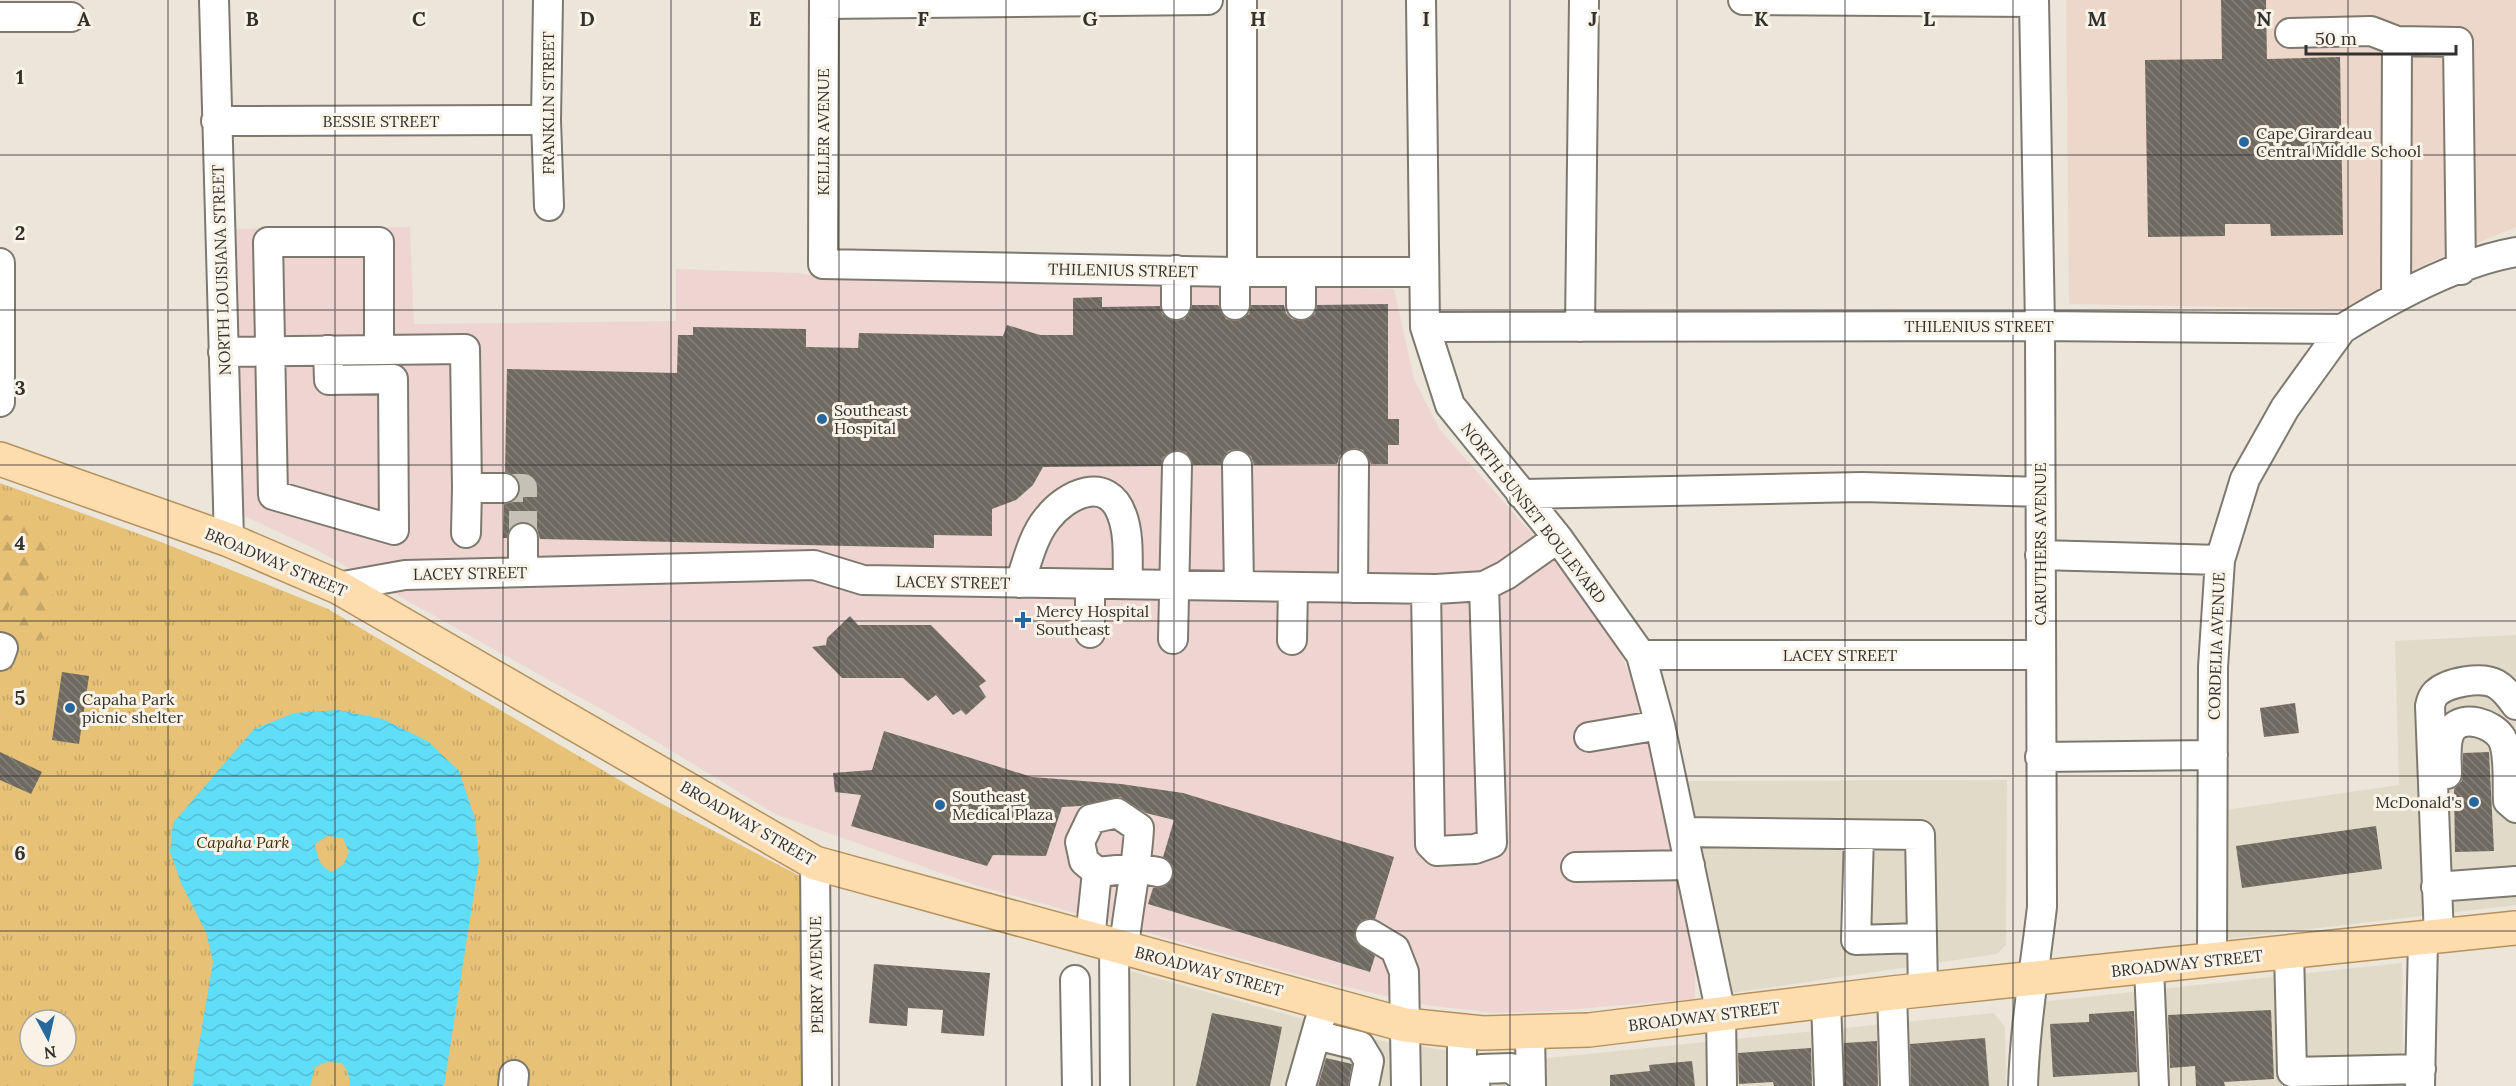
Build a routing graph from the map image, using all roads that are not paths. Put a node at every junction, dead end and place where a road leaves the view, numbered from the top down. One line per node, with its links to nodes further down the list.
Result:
1 (214, 0): 15 (street, NORTH LOUISIANA STREET)
2 (548, 0): 14 (street, FRANKLIN STREET)
3 (1208, 0): 9 (street)
4 (1242, 0): 22 (street)
5 (1421, 0): 24 (street, NORTH SUNSET BOULEVARD)
6 (1584, 0): 31 (street)
7 (1743, 0): 8 (street)
8 (2034, 1): 29 (street, CARUTHERS AVENUE)
9 (824, 2): 19 (street, KELLER AVENUE)
10 (0, 17): 11 (street)
11 (71, 17)
12 (2290, 33): 13 (street)
13 (2397, 41): 21 (street); 25 (street)
14 (546, 120): 15 (street, BESSIE STREET); 16 (street, FRANKLIN STREET)
15 (216, 121): 36 (street, NORTH LOUISIANA STREET)
16 (549, 206)
17 (2516, 252): 21 (street)
18 (0, 263): 37 (street)
19 (823, 264): 20 (street, THILENIUS STREET)
20 (1176, 270): 22 (street, THILENIUS STREET); 26 (street)
21 (2461, 270): 25 (street)
22 (1238, 272): 23 (street, THILENIUS STREET); 27 (street)
23 (1301, 273): 24 (street, THILENIUS STREET); 28 (street)
24 (1424, 273): 30 (street, NORTH SUNSET BOULEVARD)
25 (2396, 298): 32 (street)
26 (1176, 305)
27 (1235, 305)
28 (1301, 305)
29 (2040, 326): 31 (street, THILENIUS STREET); 32 (street, THILENIUS STREET); 44 (street, CARUTHERS AVENUE)
30 (1425, 327): 31 (street, THILENIUS STREET); 45 (street, NORTH SUNSET BOULEVARD)
31 (1580, 327)
32 (2342, 329): 51 (street, CORDELIA AVENUE)
33 (328, 350): 34 (street); 35 (street); 35 (street)
34 (379, 350): 35 (street); 42 (street)
35 (269, 351): 36 (street)
36 (223, 352): 49 (street, NORTH LOUISIANA STREET)
37 (0, 402)
38 (0, 459): 49 (main road, BROADWAY STREET)
39 (1354, 464): 61 (street)
40 (1237, 465): 58 (street)
41 (1177, 466): 56 (street)
42 (467, 479): 43 (street); 46 (street)
43 (504, 480)
44 (2040, 492): 45 (street); 50 (street, CARUTHERS AVENUE)
45 (1521, 494): 48 (street, NORTH SUNSET BOULEVARD)
46 (466, 534)
47 (523, 538): 52 (street)
48 (1558, 538): 59 (street, LACEY STREET); 67 (street, NORTH SUNSET BOULEVARD)
49 (229, 540): 57 (main road, BROADWAY STREET)
50 (2040, 555): 51 (street); 68 (street, CARUTHERS AVENUE)
51 (2220, 560): 73 (street, CORDELIA AVENUE)
52 (523, 572): 53 (street, LACEY STREET); 57 (street, LACEY STREET)
53 (1020, 583): 54 (street, LACEY STREET); 55 (street)
54 (1090, 584): 55 (street, LACEY STREET); 63 (street)
55 (1128, 584): 56 (street, LACEY STREET)
56 (1176, 584): 58 (street, LACEY STREET); 64 (street)
57 (338, 586): 79 (main road, BROADWAY STREET)
58 (1239, 586): 60 (street, LACEY STREET)
59 (1484, 586): 62 (street, LACEY STREET); 62 (street)
60 (1293, 587): 61 (street, LACEY STREET); 65 (street)
61 (1353, 588): 62 (street, LACEY STREET)
62 (1426, 589)
63 (1090, 633)
64 (1173, 639)
65 (1292, 640)
66 (0, 647): 69 (street)
67 (1641, 655): 68 (street, LACEY STREET); 71 (street, NORTH SUNSET BOULEVARD)
68 (2040, 655): 74 (street, CARUTHERS AVENUE)
69 (0, 656)
70 (2516, 705): 78 (street)
71 (1660, 725): 72 (street); 76 (street, NORTH SUNSET BOULEVARD)
72 (1588, 737)
73 (2213, 756): 74 (street); 92 (street, CORDELIA AVENUE)
74 (2040, 757): 94 (street, CARUTHERS AVENUE)
75 (2516, 808): 78 (street)
76 (1683, 832): 77 (street); 80 (street, NORTH SUNSET BOULEVARD)
77 (1859, 835): 88 (street); 88 (street)
78 (2434, 839): 85 (street)
79 (815, 863): 90 (main road, BROADWAY STREET); 105 (street, PERRY AVENUE)
80 (1690, 865): 81 (street); 99 (street, NORTH SUNSET BOULEVARD)
81 (1576, 867)
82 (1148, 870): 83 (street); 83 (street); 90 (street)
83 (1097, 872): 90 (street)
84 (2516, 881): 85 (street)
85 (2436, 887): 89 (street)
86 (2516, 928): 89 (main road, BROADWAY STREET)
87 (1370, 934): 100 (street)
88 (1920, 938): 96 (street)
89 (2431, 938): 91 (main road, BROADWAY STREET); 104 (street)
90 (1109, 944): 98 (main road, BROADWAY STREET); 107 (street)
91 (2289, 952): 92 (main road, BROADWAY STREET); 104 (street)
92 (2212, 960): 93 (main road, BROADWAY STREET)
93 (2149, 967): 94 (main road, BROADWAY STREET); 119 (street)
94 (2034, 979): 96 (main road, BROADWAY STREET); 118 (street, CARUTHERS AVENUE)
95 (1075, 980): 106 (street)
96 (1907, 991): 97 (main road, BROADWAY STREET); 117 (street)
97 (1826, 1001): 99 (main road, BROADWAY STREET); 116 (street)
98 (1325, 1003): 100 (main road, BROADWAY STREET); 103 (street)
99 (1721, 1014): 102 (main road, BROADWAY STREET); 115 (street, NORTH SUNSET BOULEVARD)
100 (1405, 1025): 101 (main road, BROADWAY STREET); 110 (street)
101 (1462, 1031): 102 (main road, BROADWAY STREET); 111 (street)
102 (1530, 1034): 114 (street)
103 (1316, 1035): 108 (street); 109 (street)
104 (2420, 1078)
105 (817, 1086)
106 (1077, 1086)
107 (1114, 1086)
108 (1301, 1086)
109 (1364, 1086)
110 (1406, 1086)
111 (1462, 1086)
112 (1475, 1086): 113 (street)
113 (1526, 1086)
114 (1531, 1086)
115 (1722, 1086)
116 (1829, 1086)
117 (1895, 1086)
118 (2023, 1086)
119 (2154, 1086)

